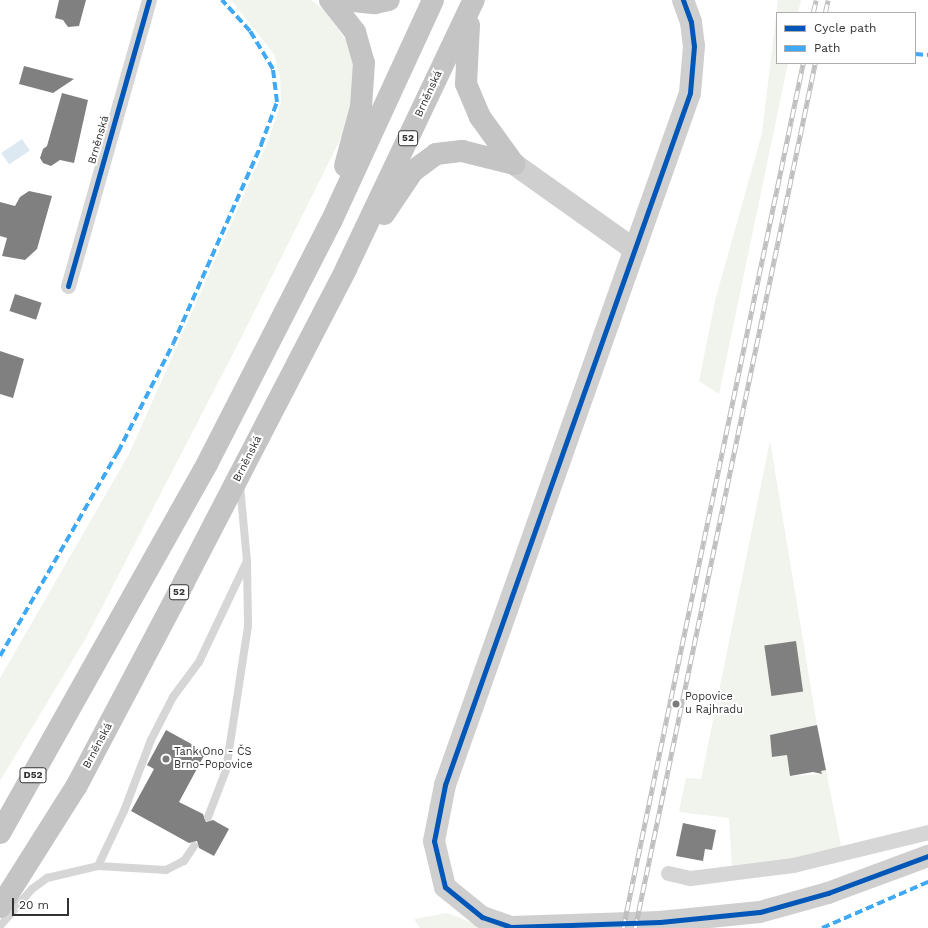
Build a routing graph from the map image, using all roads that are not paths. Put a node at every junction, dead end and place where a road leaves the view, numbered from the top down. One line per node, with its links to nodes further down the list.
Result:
1 (149, 0): 12 (street, Brněnská)
2 (330, 0): 9 (highway)
3 (344, 0): 4 (highway)
4 (389, 0)
5 (433, 0): 9 (highway)
6 (683, 0): 10 (street)
7 (472, 3): 8 (highway); 11 (highway, Brněnská / 52)
8 (514, 164): 10 (street); 11 (highway)
9 (331, 222): 15 (highway)
10 (635, 250): 21 (street)
11 (346, 269): 13 (highway, Brněnská / 52)
12 (68, 286)
13 (239, 476): 14 (lane); 24 (highway, Brněnská / 52)
14 (247, 561): 17 (lane); 22 (lane)
15 (67, 718): 16 (highway); 19 (highway, D52)
16 (0, 806)
17 (208, 817)
18 (928, 832): 23 (street)
19 (0, 833)
20 (194, 846): 22 (lane)
21 (928, 856)
22 (98, 866): 25 (lane)
23 (668, 873)
24 (0, 907)
25 (0, 926)

